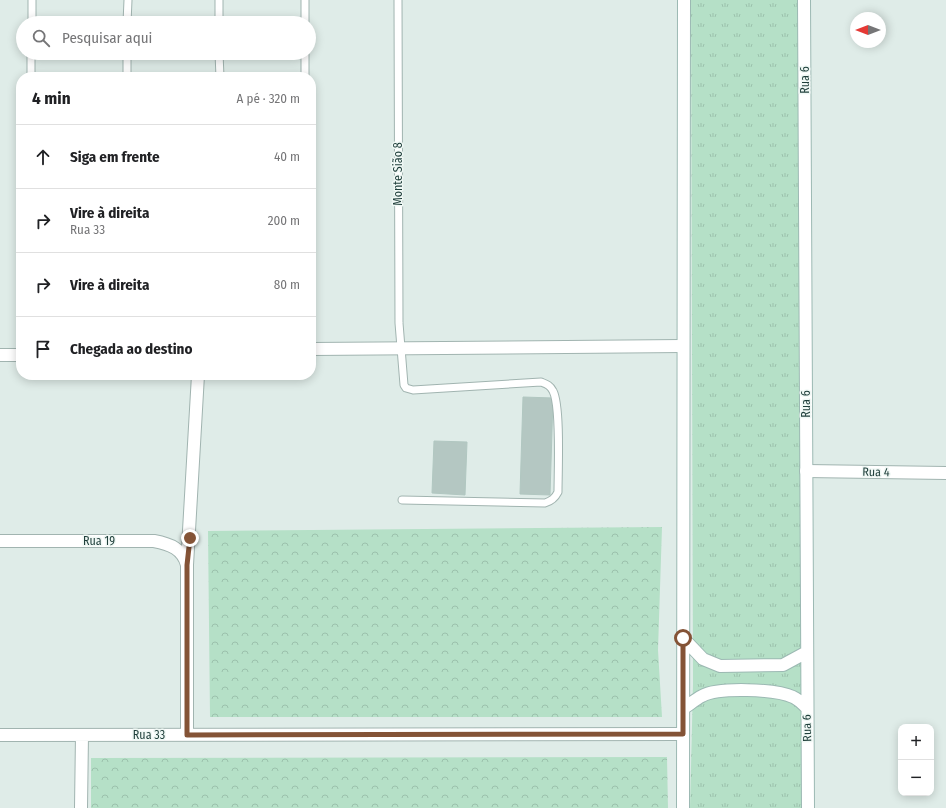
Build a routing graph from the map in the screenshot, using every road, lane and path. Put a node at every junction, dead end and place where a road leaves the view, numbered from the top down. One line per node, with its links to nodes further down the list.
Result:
1 (32, 0): 8 (lane)
2 (128, 0): 9 (lane)
3 (218, 0): 10 (lane)
4 (305, 0): 11 (lane)
5 (398, 0): 21 (lane, Monte Sião 8)
6 (684, 0): 20 (street)
7 (804, 0): 26 (street, Rua 6)
8 (32, 16)
9 (127, 16)
10 (219, 16)
11 (305, 16)
12 (31, 60): 16 (lane)
13 (127, 60): 17 (lane)
14 (219, 60): 18 (lane)
15 (305, 60): 19 (lane)
16 (31, 72)
17 (127, 72)
18 (220, 72)
19 (305, 72)
20 (683, 346): 21 (street); 31 (street)
21 (401, 348): 22 (street); 28 (lane, Monte Sião 8)
22 (316, 349)
23 (16, 354): 24 (street)
24 (0, 355)
25 (198, 380): 30 (street)
26 (806, 471): 27 (street, Rua 4); 32 (street, Rua 6)
27 (946, 473)
28 (402, 500)
29 (0, 541): 30 (street, Rua 19)
30 (187, 565): 38 (street)
31 (683, 638): 32 (street); 33 (street)
32 (807, 652): 34 (street, Rua 6)
33 (684, 708): 34 (street); 35 (street)
34 (807, 708): 41 (street, Rua 6)
35 (683, 734): 38 (street, Rua 33); 40 (street)
36 (0, 735): 37 (street, Rua 33)
37 (82, 735): 38 (street, Rua 33); 39 (street)
38 (187, 735)
39 (81, 808)
40 (683, 808)
41 (808, 808)

